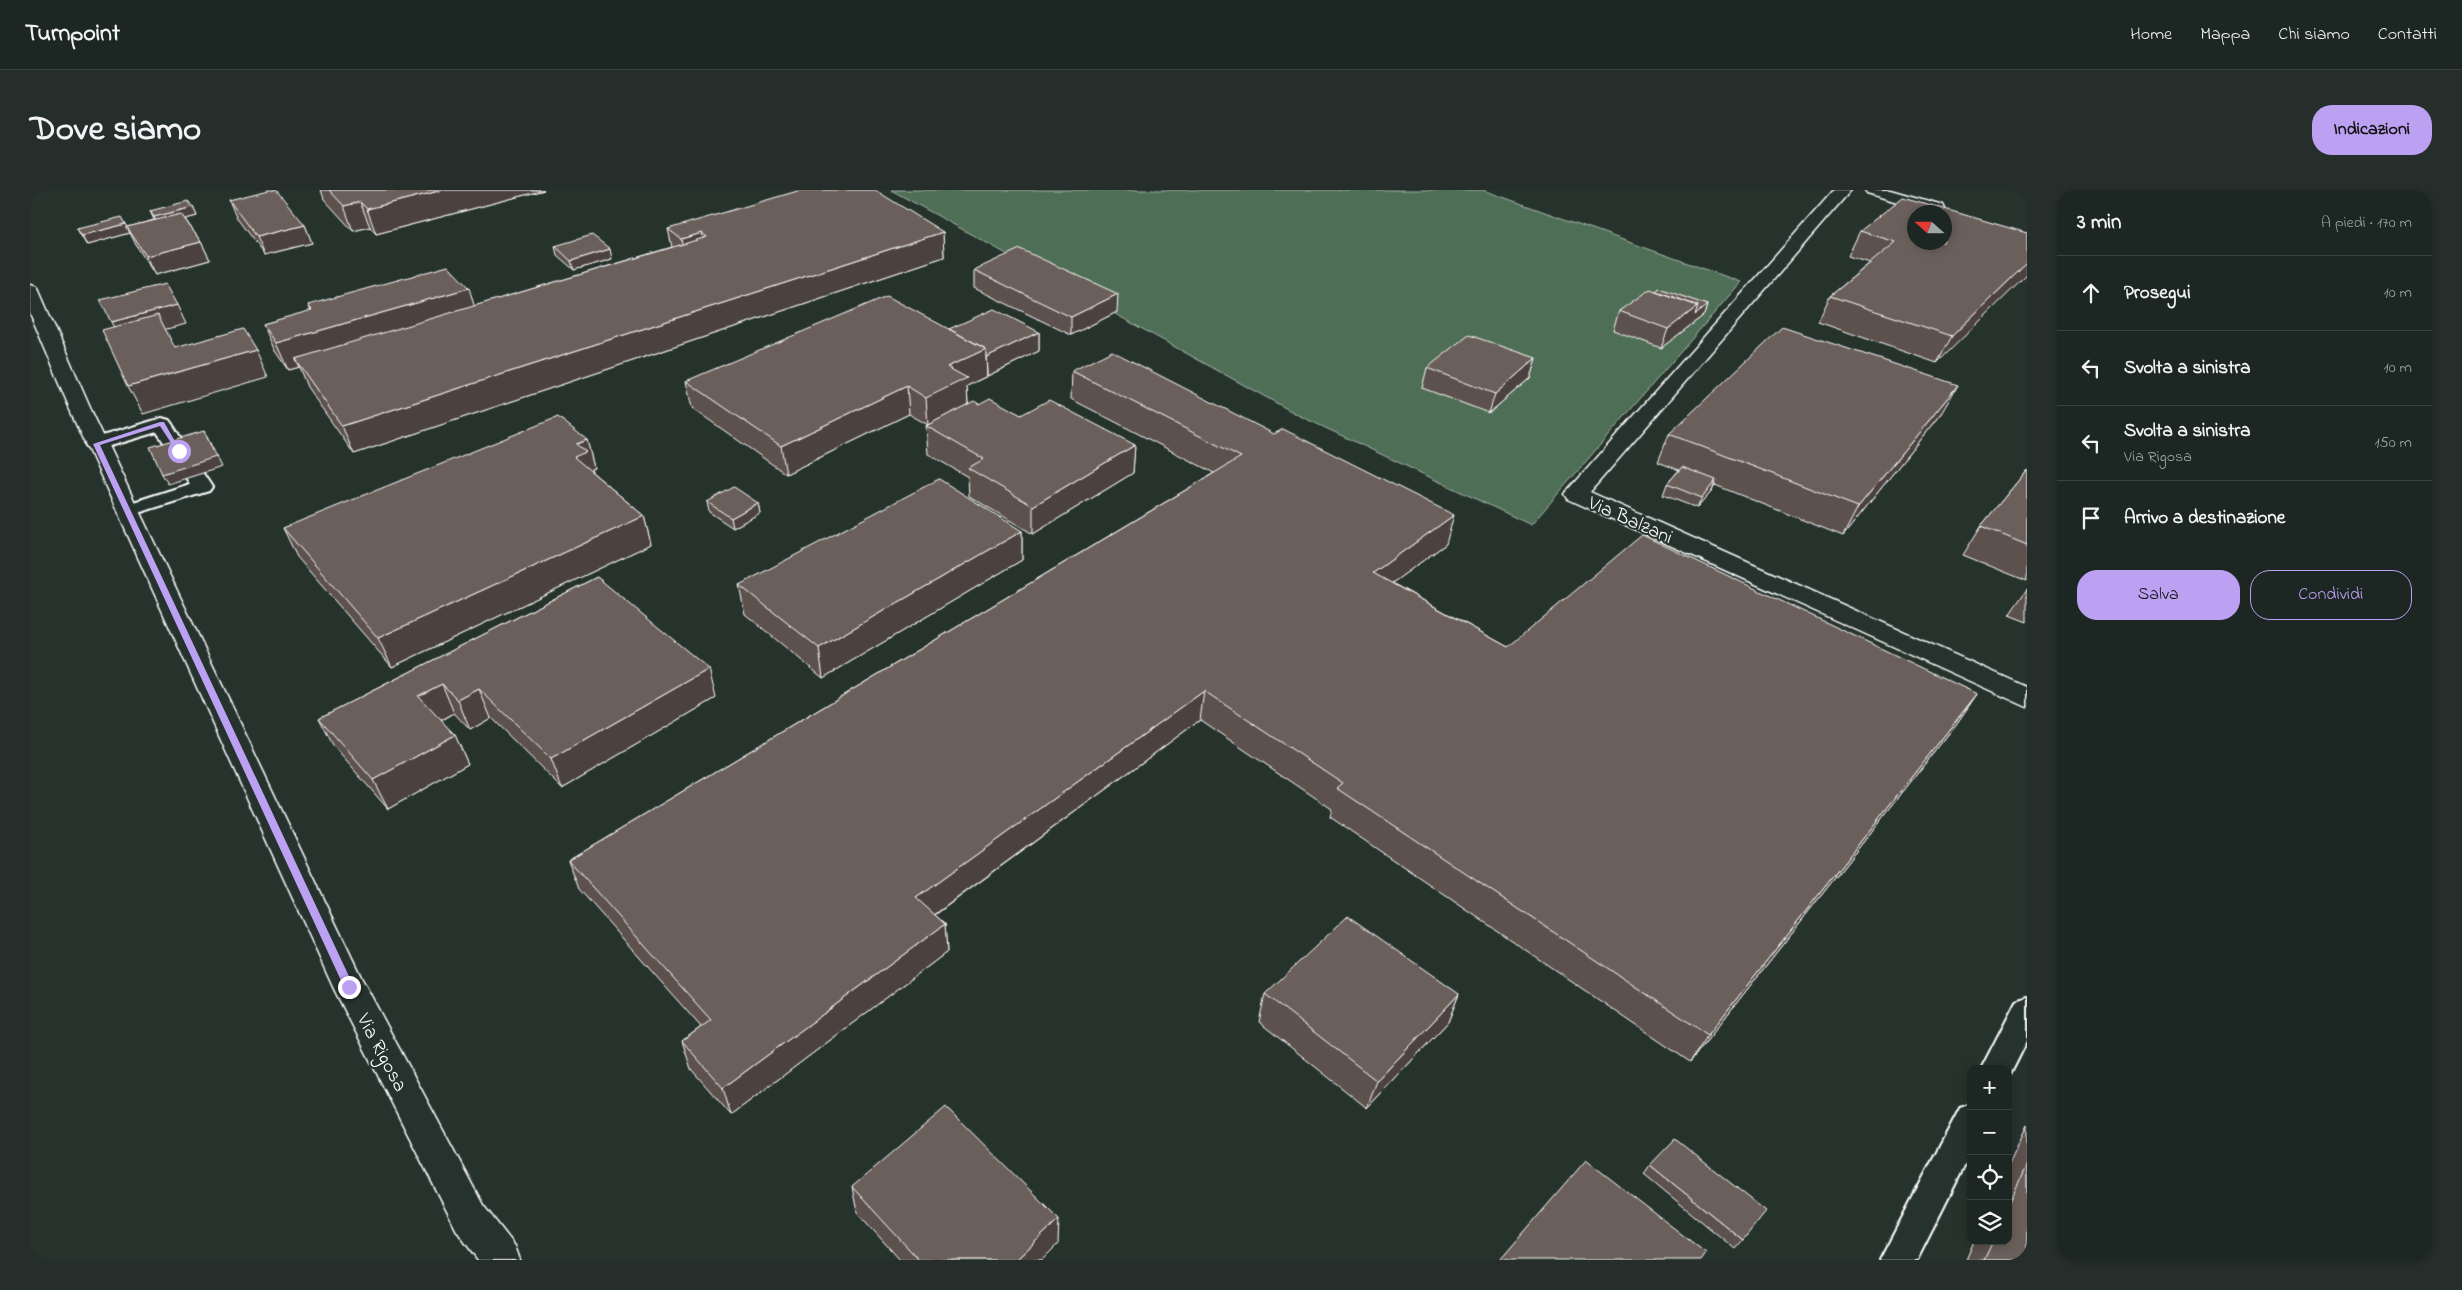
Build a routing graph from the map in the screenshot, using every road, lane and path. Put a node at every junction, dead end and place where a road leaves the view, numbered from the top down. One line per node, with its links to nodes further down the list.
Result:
1 (1843, 190): 9 (main road, Via Balzani)
2 (1874, 190): 3 (main road)
3 (1955, 214)
4 (30, 291): 5 (main road, Via Rigosa)
5 (96, 444): 6 (lane); 8 (main road, Via Rigosa)
6 (179, 451)
7 (195, 476): 8 (lane)
8 (128, 510): 13 (main road, Via Rigosa)
9 (2027, 698)
10 (2027, 1010): 11 (lane)
11 (1999, 1065)
12 (1967, 1127): 14 (lane)
13 (501, 1260)
14 (1898, 1260)

